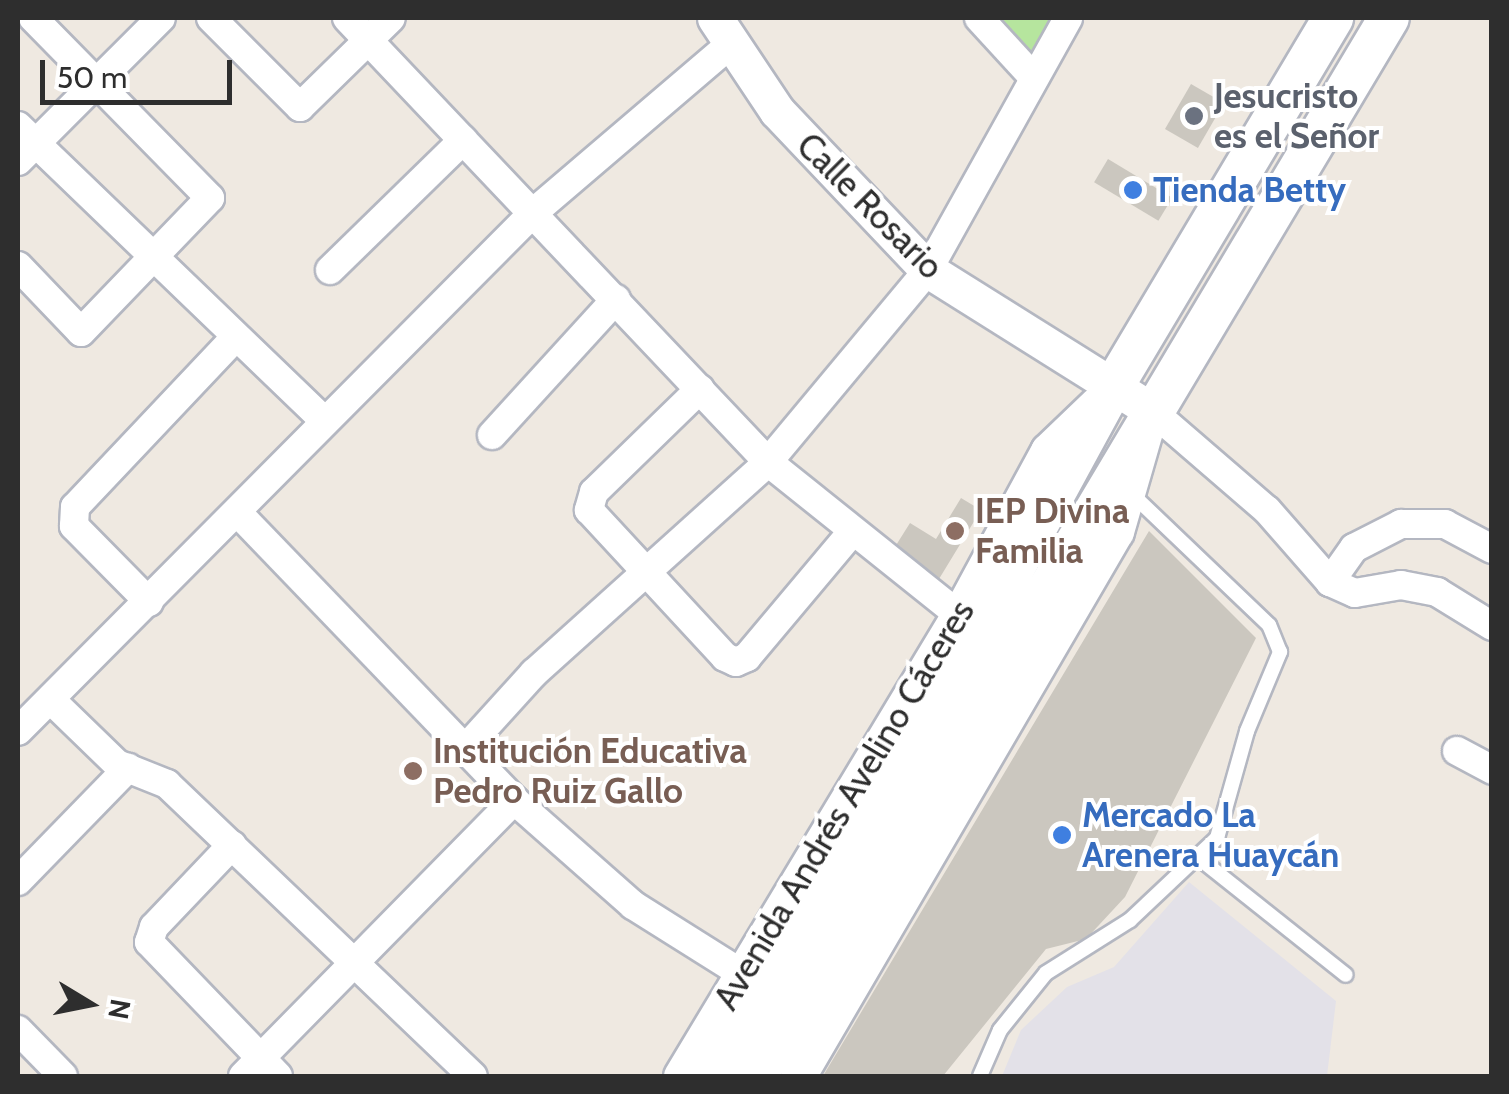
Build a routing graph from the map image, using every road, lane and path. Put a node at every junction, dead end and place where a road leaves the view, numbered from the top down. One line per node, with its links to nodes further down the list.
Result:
1 (33, 18): 13 (street)
2 (161, 18): 13 (street)
3 (211, 18): 11 (street)
4 (347, 18): 11 (street)
5 (391, 18): 11 (street)
6 (979, 18): 12 (street)
7 (1068, 18): 12 (street)
8 (1331, 20): 10 (main road); 24 (main road, Avenida Andrés Avelino Cáceres)
9 (724, 30): 16 (street); 20 (street, Calle Rosario)
10 (1380, 32): 25 (main road, Avenida Andrés Avelino Cáceres)
11 (368, 40): 14 (street)
12 (1034, 78): 20 (street)
13 (96, 82): 15 (street); 17 (street)
14 (463, 140): 16 (street); 19 (street)
15 (23, 144): 17 (street)
16 (534, 212): 21 (street); 26 (street)
17 (154, 258): 18 (street); 22 (street)
18 (18, 266)
19 (330, 270)
20 (928, 270): 24 (street, Calle Rosario); 28 (street)
21 (616, 300): 23 (street); 27 (street)
22 (236, 337): 26 (street); 35 (street)
23 (700, 389): 28 (street); 33 (street)
24 (1112, 389): 25 (street, Calle Rosario); 36 (street, Avenida Andrés Avelino Cáceres); 56 (main road, Avenida Andrés Avelino Cáceres)
25 (1151, 410): 29 (street, Avenida Andrés Avelino Cáceres); 34 (street); 57 (main road, Avenida Andrés Avelino Cáceres)
26 (323, 420): 30 (street)
27 (492, 435)
28 (768, 462): 31 (street); 33 (street)
29 (1128, 490): 46 (lane); 58 (street, Avenida Andrés Avelino Cáceres)
30 (237, 512): 35 (street); 40 (street)
31 (852, 532): 33 (street); 36 (street)
32 (1492, 549): 34 (street)
33 (645, 575): 40 (street)
34 (1330, 582): 37 (street)
35 (148, 602): 38 (street)
36 (959, 615): 49 (street, Avenida Andrés Avelino Cáceres)
37 (1492, 626)
38 (51, 700): 39 (street); 42 (street)
39 (18, 730)
40 (466, 749): 44 (street)
41 (1457, 751): 43 (street)
42 (128, 768): 45 (street); 47 (street)
43 (1492, 770)
44 (514, 800): 48 (street); 49 (street)
45 (232, 846): 48 (street); 52 (street)
46 (1200, 859): 50 (lane); 59 (lane)
47 (18, 881)
48 (354, 960): 52 (street); 54 (street)
49 (744, 975): 55 (street, Avenida Andrés Avelino Cáceres)
50 (1346, 975)
51 (18, 1030): 53 (street)
52 (260, 1071)
53 (63, 1076)
54 (473, 1076)
55 (681, 1076)
56 (714, 1076)
57 (756, 1076)
58 (798, 1076)
59 (980, 1076)

